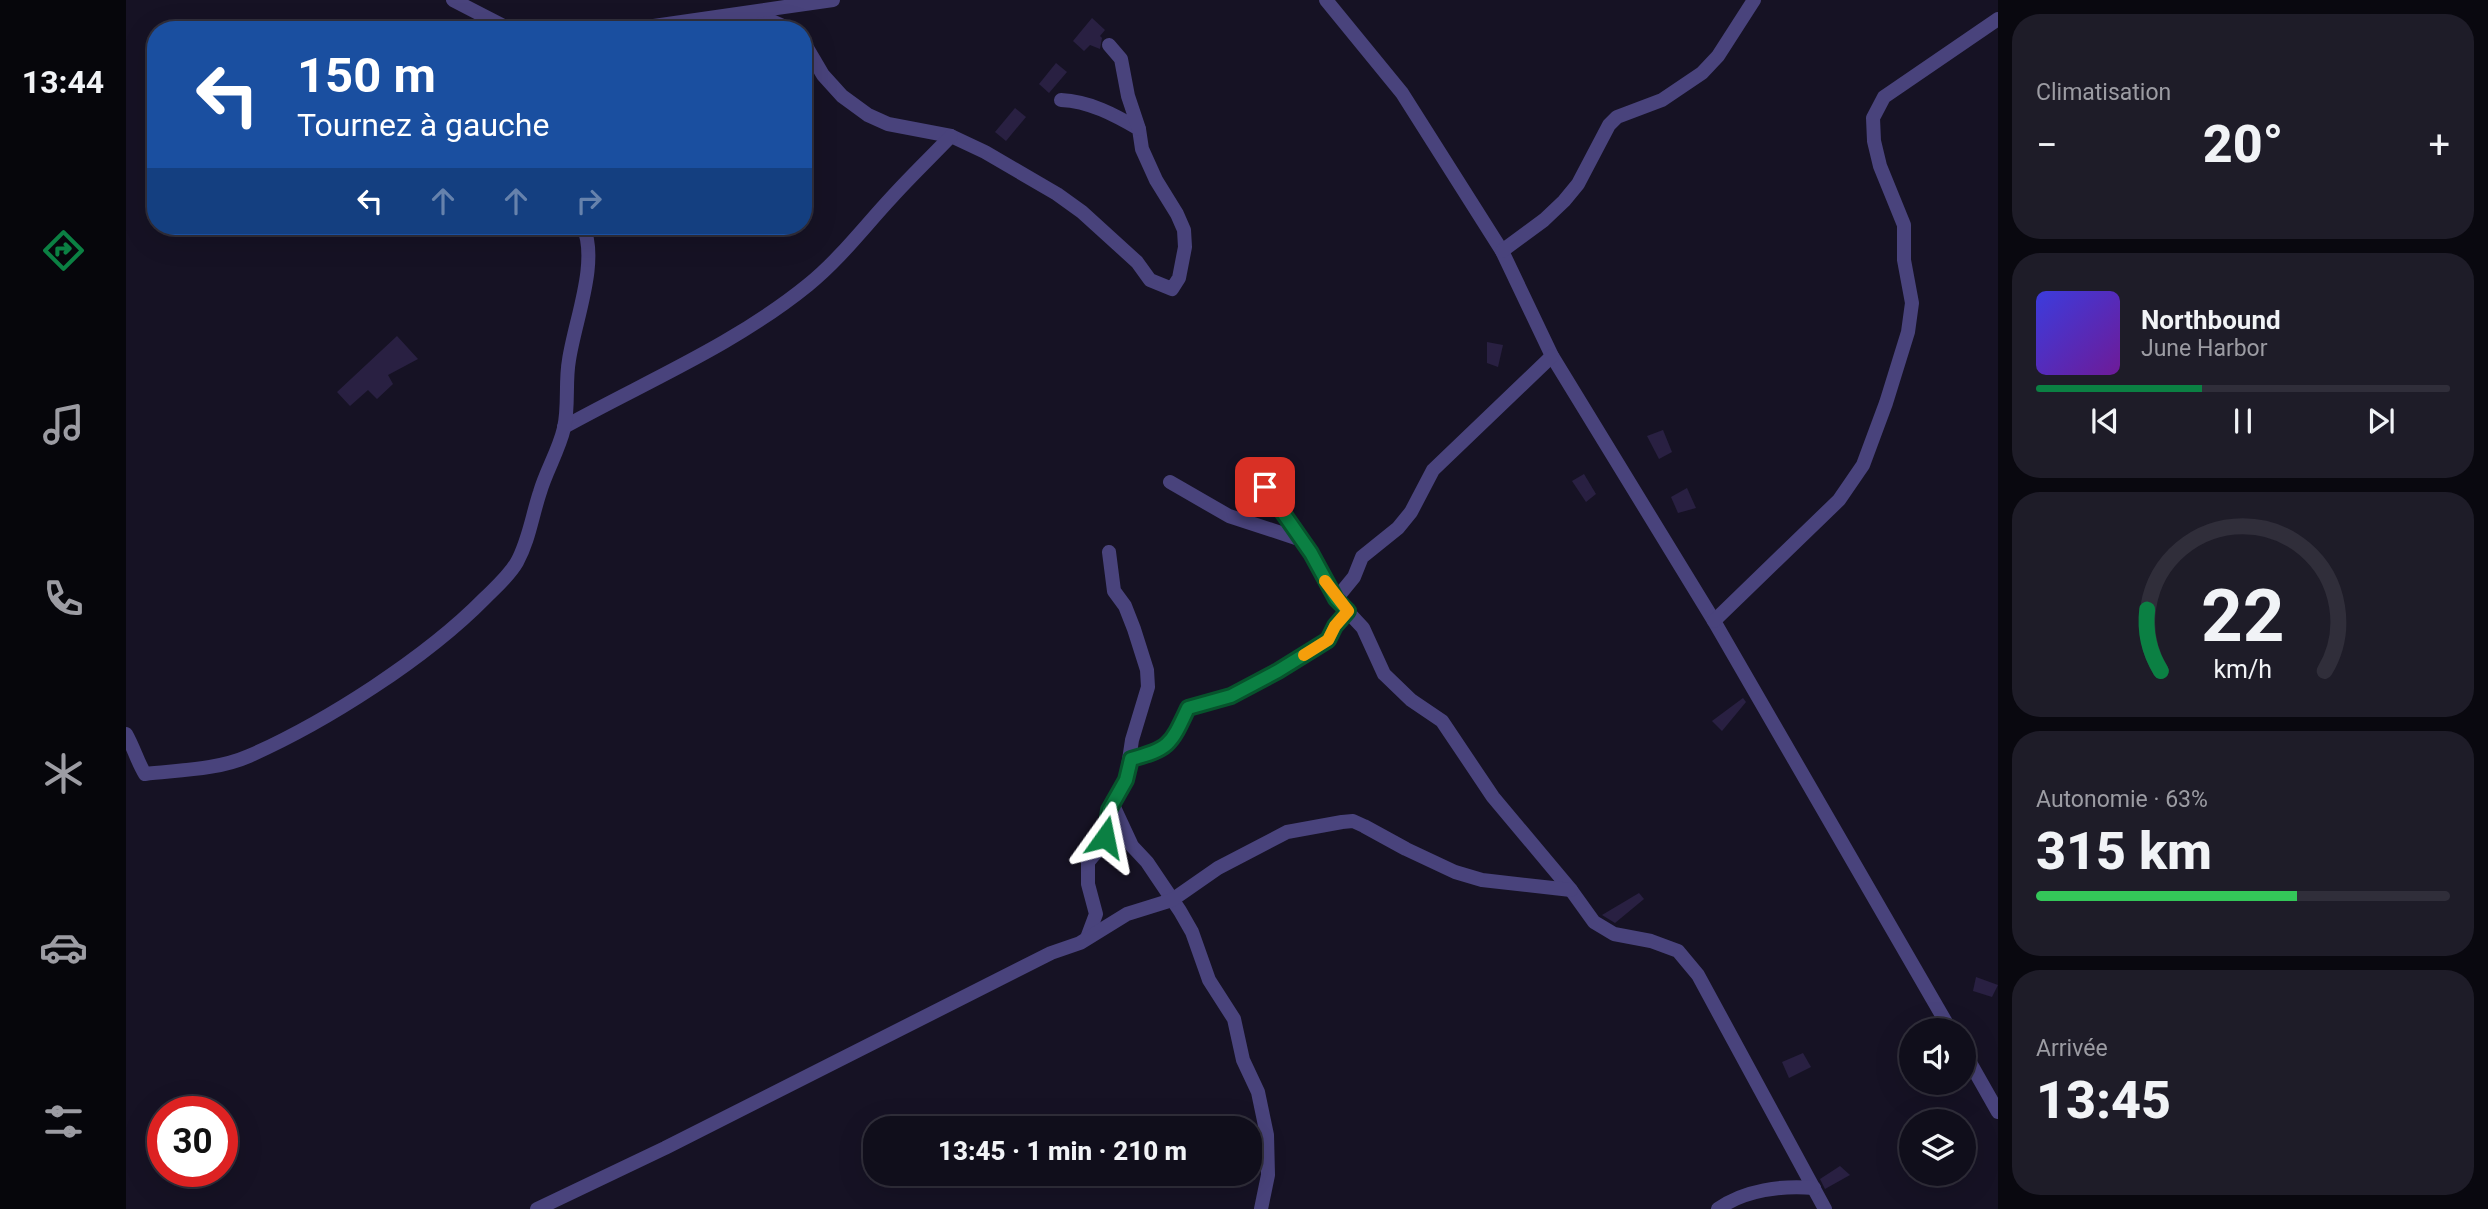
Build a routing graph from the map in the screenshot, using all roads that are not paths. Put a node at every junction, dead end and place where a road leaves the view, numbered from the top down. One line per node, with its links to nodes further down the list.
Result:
1 (453, 0): 7 (street)
2 (833, 0): 5 (street)
3 (1326, 0): 16 (street)
4 (1754, 0): 16 (street)
5 (751, 13): 8 (street); 9 (street)
6 (1998, 19): 25 (street)
7 (494, 21)
8 (692, 21)
9 (770, 21)
10 (1109, 45): 13 (street)
11 (812, 56): 14 (street)
12 (1062, 100): 13 (street)
13 (1139, 129): 14 (street)
14 (951, 136): 18 (street)
15 (586, 235): 18 (street)
16 (1502, 251): 17 (street)
17 (1552, 356): 23 (street); 25 (street)
18 (565, 427): 26 (street)
19 (1258, 469): 21 (street)
20 (1170, 482): 21 (street)
21 (1302, 540): 23 (street)
22 (1109, 552): 27 (street)
23 (1336, 599): 24 (street)
24 (1348, 611): 27 (street); 29 (street)
25 (1714, 621): 32 (street)
26 (126, 734)
27 (1131, 759): 28 (street)
28 (1112, 803): 30 (street); 31 (street)
29 (1571, 890): 30 (street); 35 (street)
30 (1172, 900): 31 (street); 39 (street)
31 (1087, 938): 38 (street)
32 (1943, 1018)
33 (1976, 1073): 34 (street)
34 (1998, 1112)
35 (1803, 1167): 36 (street); 37 (street)
36 (1785, 1186): 37 (street); 40 (street)
37 (1814, 1188): 41 (street)
38 (537, 1209)
39 (1261, 1209)
40 (1718, 1209)
41 (1825, 1209)

